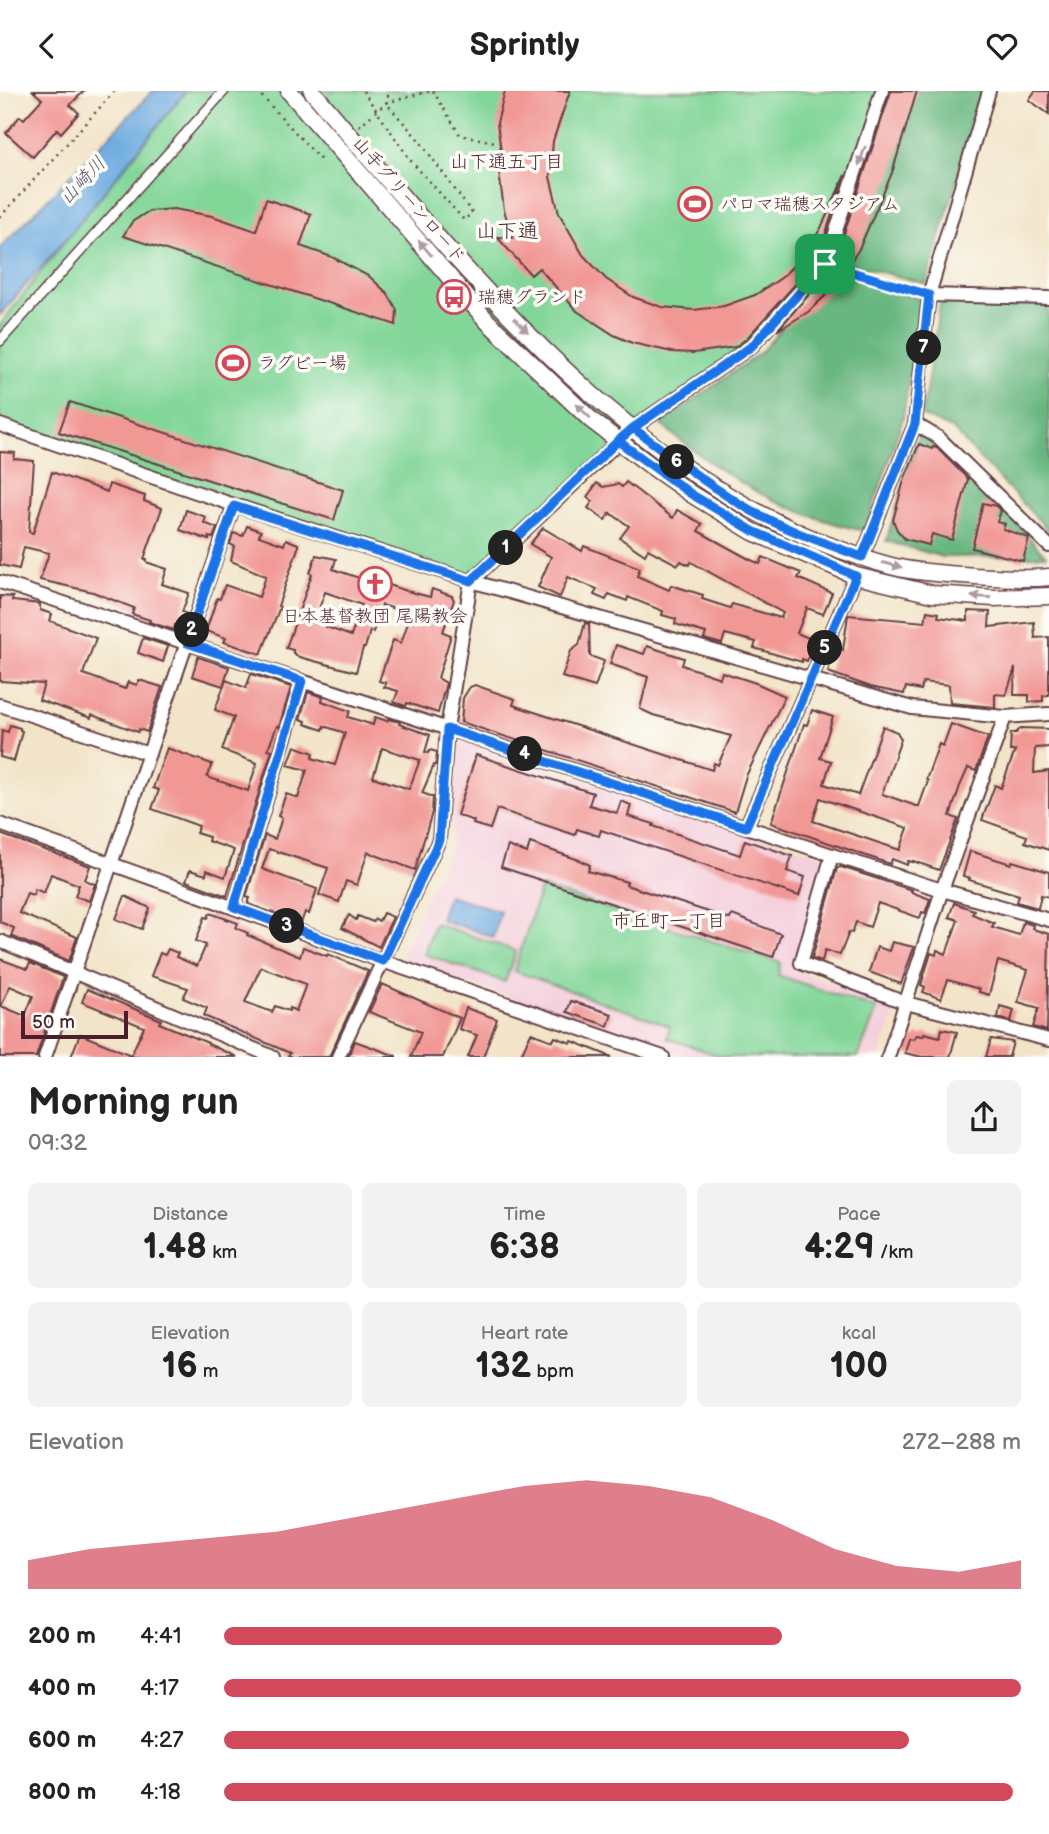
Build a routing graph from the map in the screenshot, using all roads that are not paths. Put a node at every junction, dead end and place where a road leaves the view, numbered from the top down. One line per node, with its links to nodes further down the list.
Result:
1 (224, 91): 8 (street)
2 (289, 91): 12 (street, 山手グリーンロード, one-way to 2)
3 (312, 91): 11 (street, 山手グリーンロード, one-way to 11)
4 (882, 91): 11 (street, one-way to 11)
5 (989, 91): 6 (street)
6 (929, 295): 7 (street); 9 (street)
7 (1049, 298)
8 (0, 341)
9 (915, 424): 14 (street); 15 (street)
10 (0, 425): 13 (street)
11 (633, 428): 12 (street); 15 (street, 山手グリーンロード)
12 (618, 441): 16 (street, 山手グリーンロード); 18 (street)
13 (234, 506): 18 (street); 21 (street)
14 (1049, 546)
15 (862, 557): 17 (street, 山手グリーンロード, one-way to 17)
16 (856, 576): 20 (street, 山手グリーンロード, one-way to 16); 22 (street)
17 (1049, 577)
18 (471, 581): 22 (street); 27 (street)
19 (0, 582): 21 (street)
20 (1049, 596)
21 (187, 643): 23 (street); 28 (street)
22 (812, 679): 26 (street); 30 (street)
23 (302, 681): 27 (street); 34 (street)
24 (0, 705): 28 (street)
25 (1049, 714): 26 (street)
26 (1005, 717): 33 (street)
27 (447, 729): 30 (street); 37 (street)
28 (149, 754): 32 (street)
29 (0, 824): 32 (street)
30 (746, 827): 31 (street)
31 (832, 855): 33 (street); 39 (street)
32 (112, 863): 34 (street); 38 (street)
33 (942, 890): 35 (street); 39 (street)
34 (234, 907): 37 (street)
35 (1049, 920)
36 (0, 941): 38 (street)
37 (383, 961): 41 (street); 44 (street)
38 (74, 974): 42 (street); 43 (street)
39 (906, 1003): 40 (street); 46 (street)
40 (1049, 1040)
41 (637, 1053): 45 (street)
42 (45, 1057)
43 (273, 1057)
44 (338, 1057)
45 (663, 1057)
46 (888, 1057)

